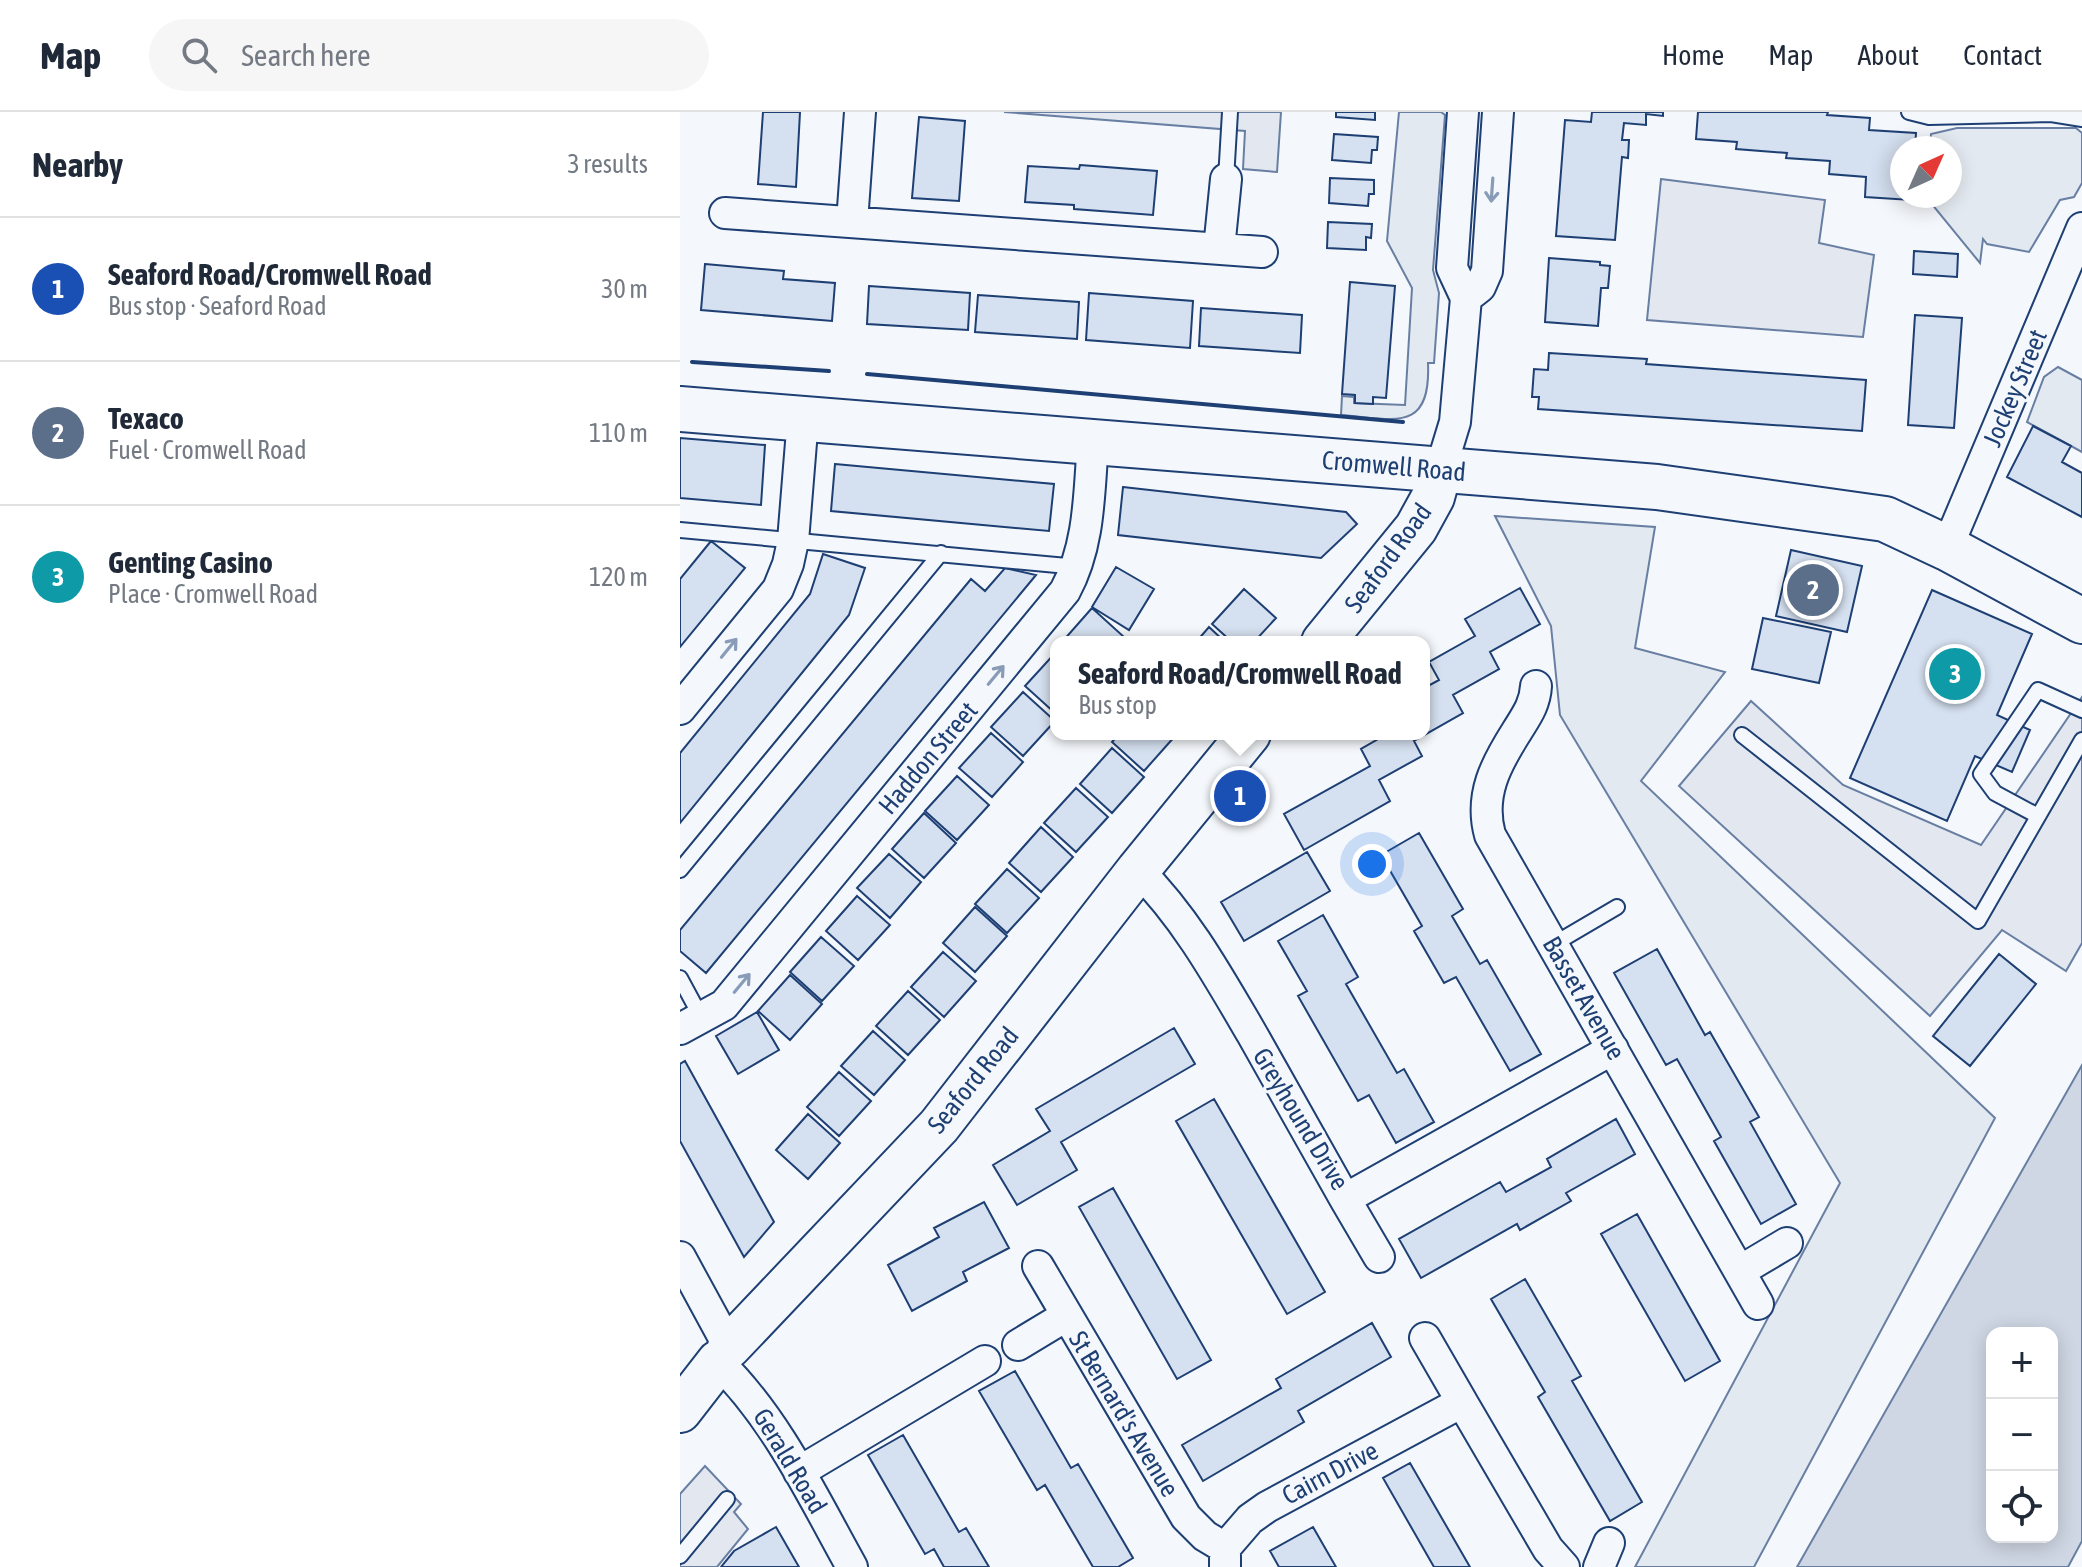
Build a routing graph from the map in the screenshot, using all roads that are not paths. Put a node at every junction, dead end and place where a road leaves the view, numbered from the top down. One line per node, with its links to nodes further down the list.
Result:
1 (860, 112): 9 (street)
2 (1230, 112): 7 (lane)
3 (1463, 112): 13 (street)
4 (1498, 112): 13 (street, one-way to 13)
5 (1909, 112): 6 (lane)
6 (2082, 119)
7 (1226, 179): 11 (street)
8 (725, 213): 9 (street)
9 (852, 222): 11 (street)
10 (2082, 228): 20 (street, Jockey Street)
11 (1219, 249): 12 (street)
12 (1262, 252)
13 (1466, 298): 17 (street)
14 (680, 409): 15 (highway, Cromwell Road)
15 (803, 418): 16 (highway, Cromwell Road); 19 (street)
16 (1093, 441): 17 (highway, Cromwell Road); 22 (street, Haddon Street)
17 (1441, 468): 20 (highway, Cromwell Road); 24 (street, Seaford Road)
18 (680, 530): 19 (lane)
19 (793, 541): 21 (lane); 26 (street, one-way to 19)
20 (1947, 548): 23 (highway, Cromwell Road)
21 (941, 553): 22 (lane); 32 (lane)
22 (1078, 567): 37 (street, Haddon Street, one-way to 22)
23 (2082, 621)
24 (1328, 636)
25 (1536, 686): 35 (street, Basset Avenue)
26 (680, 709)
27 (2082, 710): 31 (lane)
28 (1742, 735): 31 (lane)
29 (1244, 740): 33 (street, Seaford Road)
30 (2082, 740): 31 (lane)
31 (2038, 816)
32 (680, 870)
33 (1138, 870): 39 (street, Greyhound Drive); 49 (street, Seaford Road)
34 (1617, 907): 35 (lane)
35 (1554, 944): 38 (street, Basset Avenue)
36 (680, 978): 37 (lane)
37 (690, 1023)
38 (1613, 1049): 39 (street, Greyhound Drive); 44 (street, Basset Avenue)
39 (1345, 1199): 42 (street)
40 (1787, 1243): 44 (street)
41 (680, 1257): 49 (street, Gerald Road)
42 (1379, 1257)
43 (1038, 1266): 46 (street, St Bernard's Avenue)
44 (1740, 1271): 45 (street, Basset Avenue)
45 (1758, 1304)
46 (1066, 1316): 48 (street); 56 (street, St Bernard's Avenue)
47 (1425, 1338): 51 (street)
48 (1018, 1345)
49 (724, 1354): 52 (street, Seaford Road); 53 (street, Gerald Road)
50 (985, 1361): 53 (street)
51 (1462, 1402): 56 (street, Cairn Drive); 58 (street)
52 (680, 1411)
53 (799, 1472): 57 (street, Gerald Road)
54 (727, 1499): 55 (lane)
55 (680, 1556)
56 (1225, 1557)
57 (852, 1567)
58 (1564, 1567)

